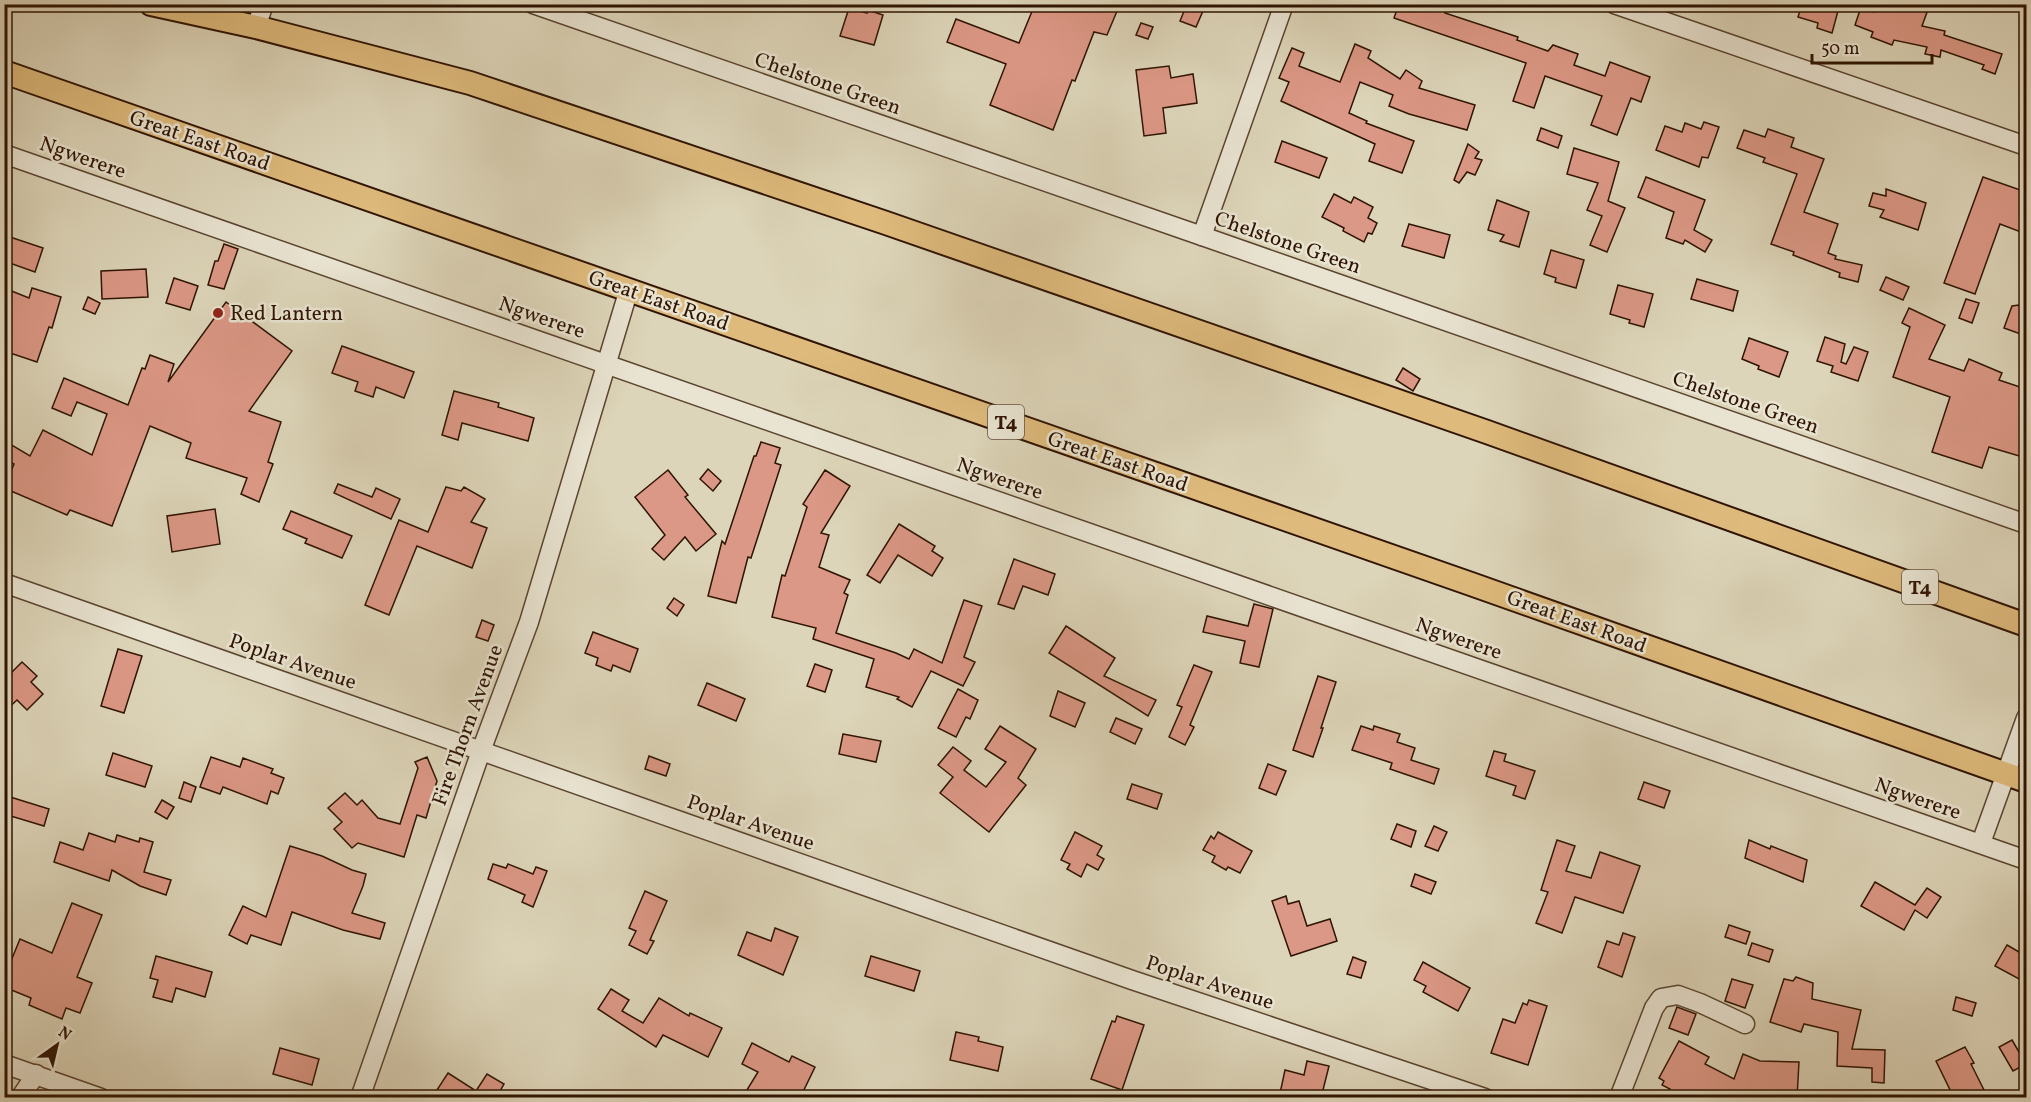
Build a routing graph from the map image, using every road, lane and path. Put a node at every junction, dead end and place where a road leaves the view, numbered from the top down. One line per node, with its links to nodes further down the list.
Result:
1 (151, 4): 6 (main road, T4)
2 (264, 4): 6 (street)
3 (533, 4): 10 (street, Chelstone Green)
4 (1284, 4): 10 (street)
5 (1614, 4): 8 (street)
6 (256, 27): 15 (main road, T4)
7 (4, 72): 11 (main road, Great East Road / T4)
8 (2026, 146)
9 (4, 154): 12 (street, Ngwerere)
10 (1202, 236): 13 (street, Chelstone Green)
11 (628, 289): 12 (street, Fire Thorn Avenue); 18 (main road, Great East Road / T4)
12 (606, 364): 17 (street, Fire Thorn Avenue); 19 (street, Ngwerere)
13 (2026, 524)
14 (4, 583): 17 (street, Poplar Avenue)
15 (2026, 624)
16 (2026, 718): 18 (street)
17 (481, 751): 26 (street, Fire Thorn Avenue); 27 (street, Poplar Avenue)
18 (2016, 778): 19 (street)
19 (1981, 843): 20 (street, Ngwerere)
20 (2026, 861)
21 (1744, 1024): 28 (street)
22 (4, 1064): 23 (street)
23 (36, 1074): 24 (street); 25 (street)
24 (20, 1098)
25 (101, 1098)
26 (360, 1098)
27 (1485, 1098)
28 (1619, 1098)

